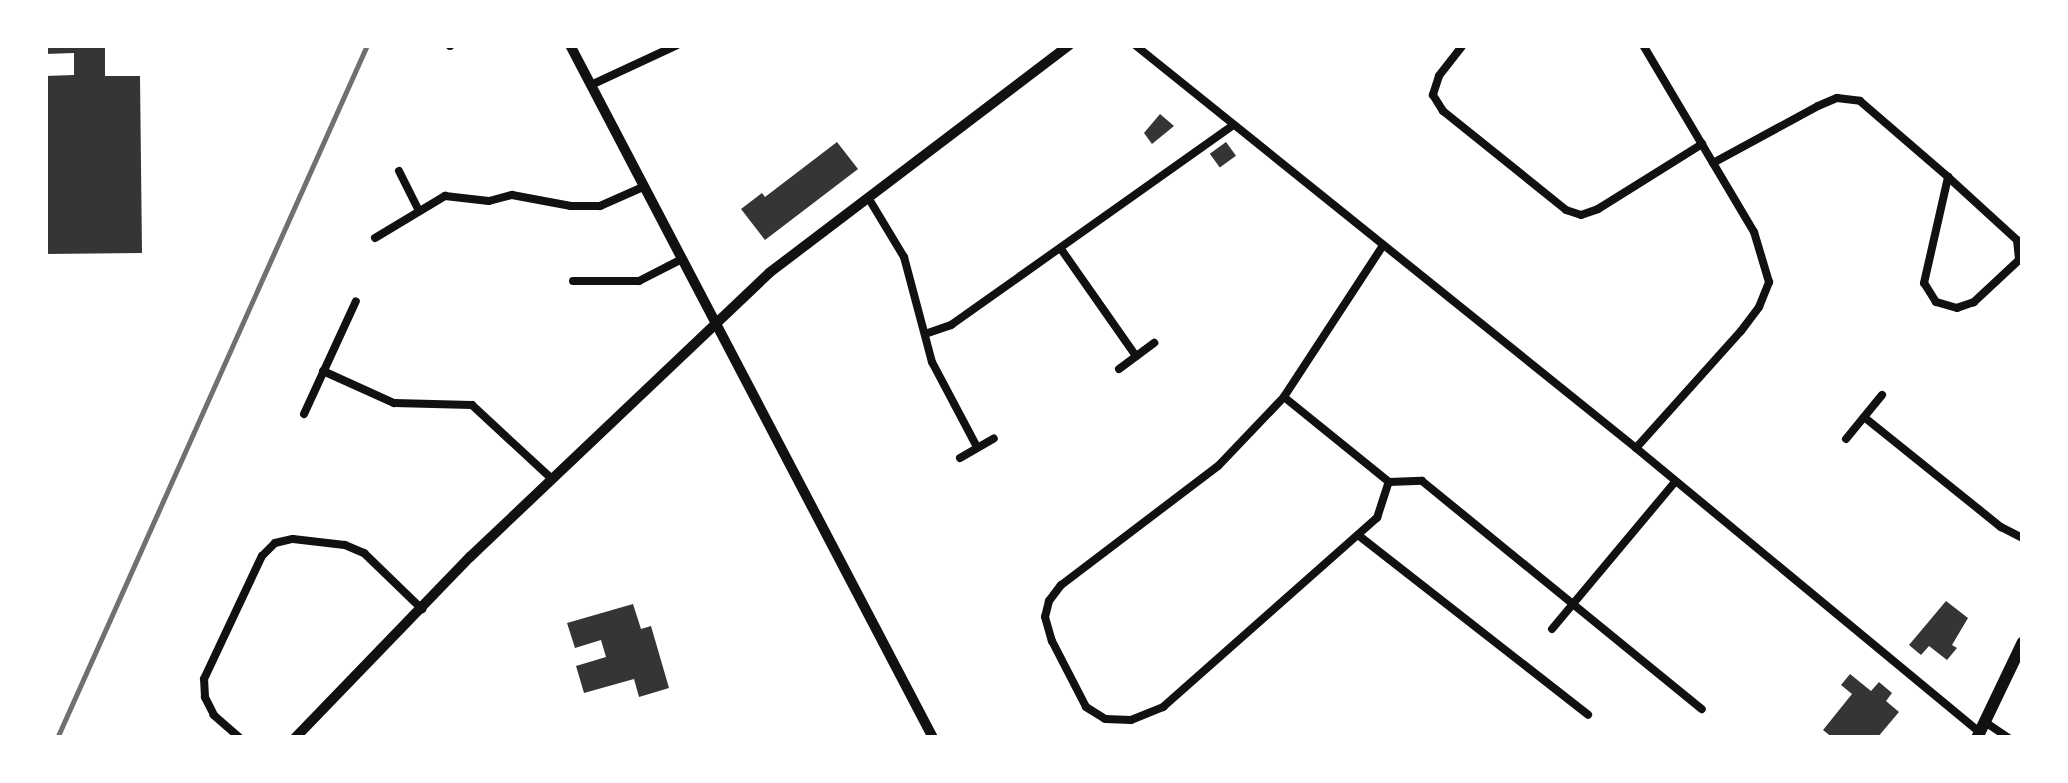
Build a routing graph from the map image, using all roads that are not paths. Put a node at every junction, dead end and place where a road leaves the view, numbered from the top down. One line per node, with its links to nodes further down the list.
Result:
1 (570, 45): 7 (street)
2 (677, 45): 7 (street)
3 (1069, 45): 14 (street)
4 (1134, 45): 8 (street)
5 (1463, 45): 9 (street)
6 (1647, 46): 9 (street)
7 (591, 85): 13 (street)
8 (1231, 126): 17 (street); 18 (street)
9 (1702, 144): 10 (street)
10 (1713, 163): 12 (street); 35 (street)
11 (399, 171): 15 (street)
12 (1948, 177): 12 (street)
13 (643, 186): 15 (street); 19 (street)
14 (869, 200): 22 (street); 23 (street)
15 (418, 208): 16 (street)
16 (375, 238)
17 (1382, 247): 29 (street); 35 (street)
18 (1061, 250): 23 (street); 25 (street)
19 (682, 260): 20 (street); 22 (street)
20 (573, 281)
21 (356, 300): 27 (street)
22 (716, 321): 37 (street); 51 (street)
23 (925, 334): 34 (street)
24 (1154, 343): 25 (street)
25 (1136, 356): 26 (street)
26 (1119, 369)
27 (323, 370): 30 (street); 37 (street)
28 (1882, 395): 31 (street)
29 (1284, 396): 38 (street); 40 (street)
30 (304, 414)
31 (1864, 417): 33 (street); 41 (street)
32 (994, 438): 34 (street)
33 (1846, 439)
34 (976, 448): 36 (street)
35 (1636, 448): 39 (street)
36 (960, 458)
37 (552, 479): 43 (street)
38 (1388, 482): 40 (street); 42 (street)
39 (1675, 482): 42 (street); 48 (street)
40 (1358, 535): 47 (street)
41 (2023, 538)
42 (1570, 602): 44 (street); 46 (street)
43 (422, 609): 49 (street); 50 (street)
44 (1552, 629)
45 (2023, 642): 48 (main road)
46 (1702, 709)
47 (1588, 716)
48 (1981, 731): 52 (street)
49 (240, 738)
50 (295, 738)
51 (933, 738)
52 (2009, 738)

